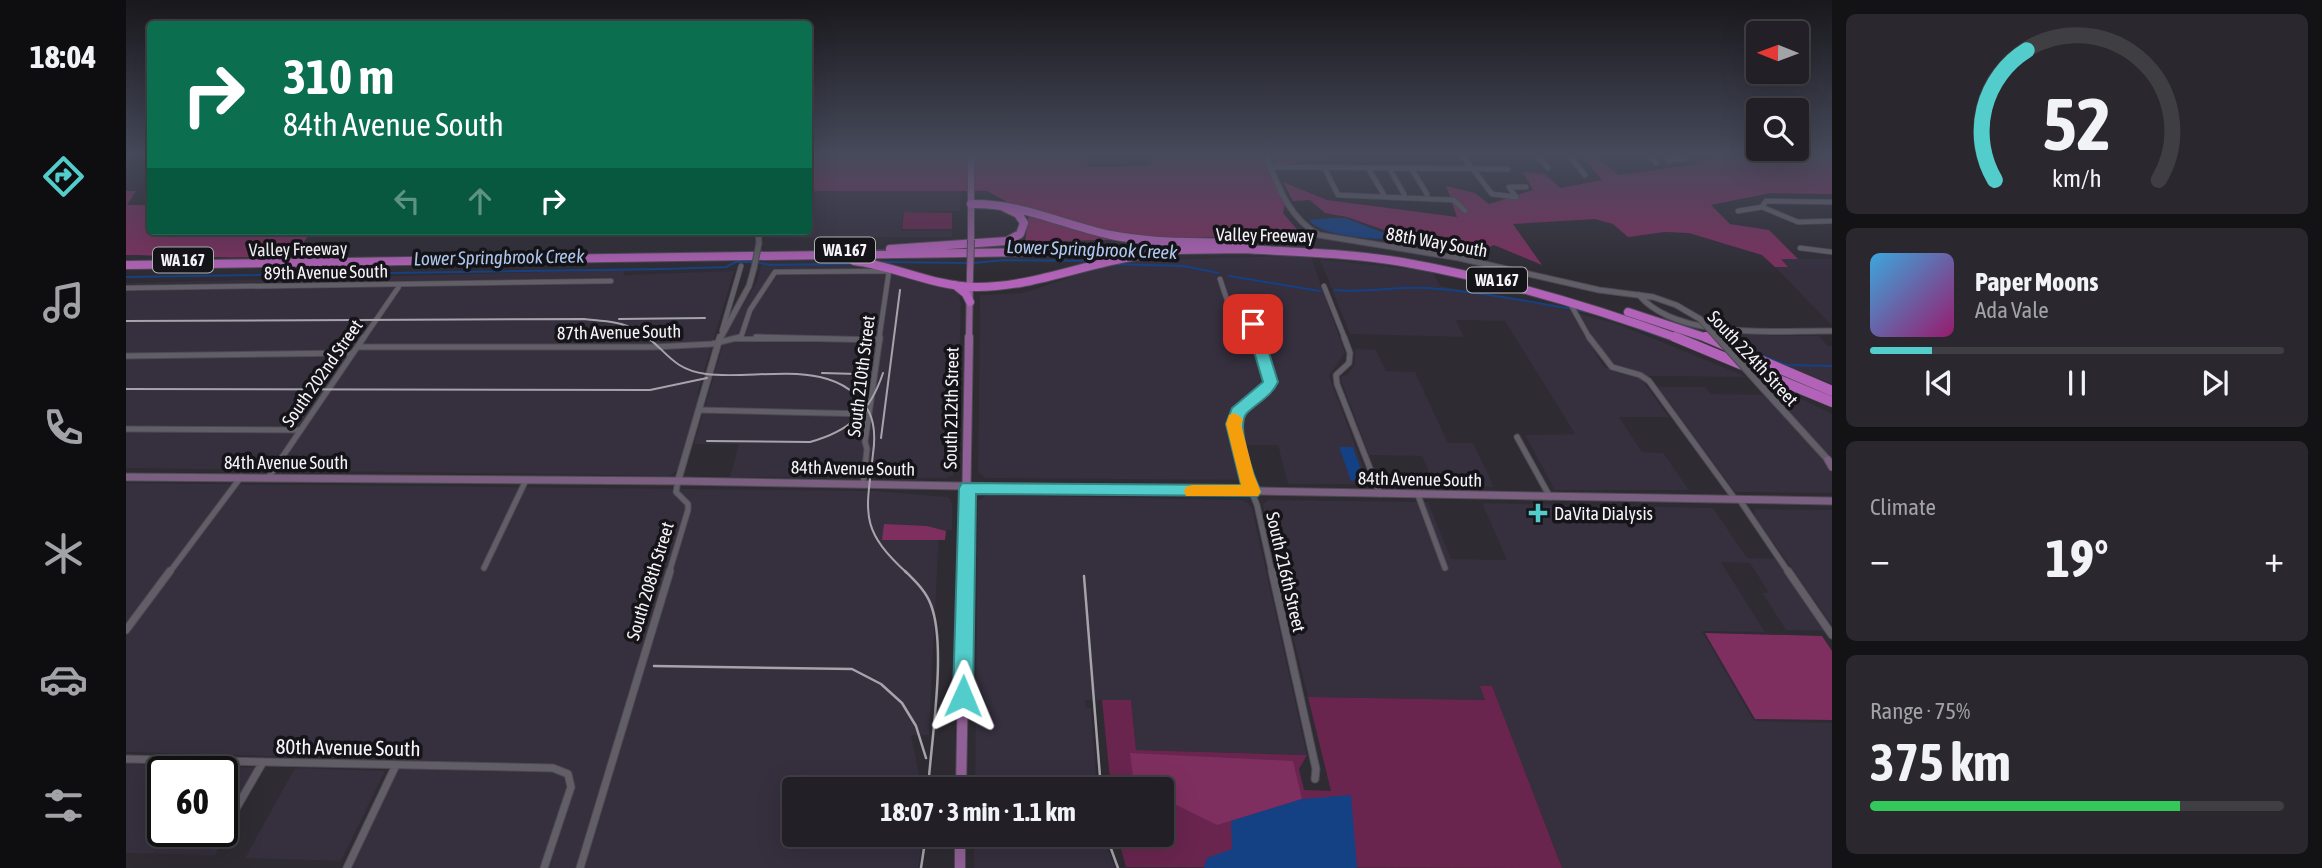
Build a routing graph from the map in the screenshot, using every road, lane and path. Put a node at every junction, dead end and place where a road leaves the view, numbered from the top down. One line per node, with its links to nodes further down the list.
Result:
1 (971, 195): 8 (main road, South 212th Street)
2 (1284, 195): 31 (street, 88th Way South)
3 (1336, 195): 6 (street)
4 (1493, 195): 5 (street)
5 (1514, 195)
6 (1384, 196): 10 (street)
7 (1832, 202): 9 (street)
8 (971, 204): 14 (highway); 16 (highway); 29 (main road, South 212th Street, bridge)
9 (1762, 208): 11 (street); 12 (street)
10 (1465, 211)
11 (1738, 211)
12 (1832, 221)
13 (758, 235): 34 (street, bridge)
14 (1249, 244): 16 (highway, Valley Freeway / WA 167); 43 (highway, Valley Freeway / WA 167)
15 (1800, 248): 18 (street)
16 (890, 249): 20 (highway, Valley Freeway / WA 167)
17 (1312, 252): 19 (highway, Valley Freeway / WA 167); 29 (highway); 36 (highway, Valley Freeway / WA 167)
18 (1832, 252)
19 (770, 257): 20 (highway, Valley Freeway / WA 167); 22 (highway)
20 (126, 261)
21 (741, 266): 34 (street)
22 (891, 270): 23 (street); 26 (highway); 38 (street, South 210th Street)
23 (775, 272): 37 (street)
24 (1220, 279): 59 (street, South 216th Street)
25 (611, 281): 27 (street, 89th Avenue South)
26 (952, 283): 29 (highway); 32 (highway)
27 (400, 285): 30 (street, 89th Avenue South); 40 (street, South 202nd Street)
28 (1324, 286): 60 (street)
29 (971, 287): 32 (main road, South 212th Street)
30 (126, 288)
31 (1639, 295): 35 (street); 51 (street, South 224th Street, bridge)
32 (970, 302): 58 (main road, South 212th Street)
33 (1572, 309): 63 (street)
34 (722, 331): 39 (street)
35 (1832, 331)
36 (1676, 336): 44 (highway, Valley Freeway / WA 167); 45 (highway)
37 (741, 337): 38 (street, 87th Avenue South); 39 (street, 87th Avenue South)
38 (880, 340): 47 (street, South 210th Street)
39 (719, 342): 40 (street, 87th Avenue South); 46 (street)
40 (358, 347): 41 (street, South 202nd Street)
41 (353, 354): 42 (street); 49 (street, South 202nd Street)
42 (126, 356)
43 (1832, 393)
44 (1832, 402)
45 (1832, 409)
46 (699, 410): 47 (street); 56 (street)
47 (869, 414): 57 (street, South 210th Street)
48 (126, 429): 49 (street)
49 (300, 430): 54 (street, South 202nd Street)
50 (1517, 437): 62 (street)
51 (1831, 464)
52 (126, 477): 53 (main road, 84th Avenue South)
53 (241, 477): 54 (main road, 84th Avenue South); 67 (street)
54 (268, 478): 55 (main road, 84th Avenue South)
55 (526, 480): 56 (main road, 84th Avenue South); 65 (street)
56 (678, 481): 57 (main road, 84th Avenue South); 79 (street, South 208th Street)
57 (863, 484): 58 (main road, 84th Avenue South)
58 (968, 488): 59 (main road, 84th Avenue South); 73 (main road, South 212th Street)
59 (1252, 492): 60 (main road, 84th Avenue South); 74 (street, South 216th Street)
60 (1380, 494): 61 (main road, 84th Avenue South)
61 (1418, 495): 62 (main road, 84th Avenue South); 66 (street)
62 (1550, 496): 63 (main road, 84th Avenue South)
63 (1737, 499): 64 (main road, 84th Avenue South); 68 (street)
64 (1831, 501)
65 (484, 568)
66 (1445, 568)
67 (126, 630)
68 (1832, 635)
69 (126, 759): 70 (street, 80th Avenue South)
70 (263, 762): 71 (street, 80th Avenue South); 75 (street)
71 (396, 765): 72 (street, 80th Avenue South); 77 (street)
72 (568, 775): 78 (street)
73 (961, 777)
74 (1315, 779)
75 (238, 805)
76 (960, 847): 80 (main road)
77 (347, 868)
78 (544, 868)
79 (580, 868)
80 (960, 868)

